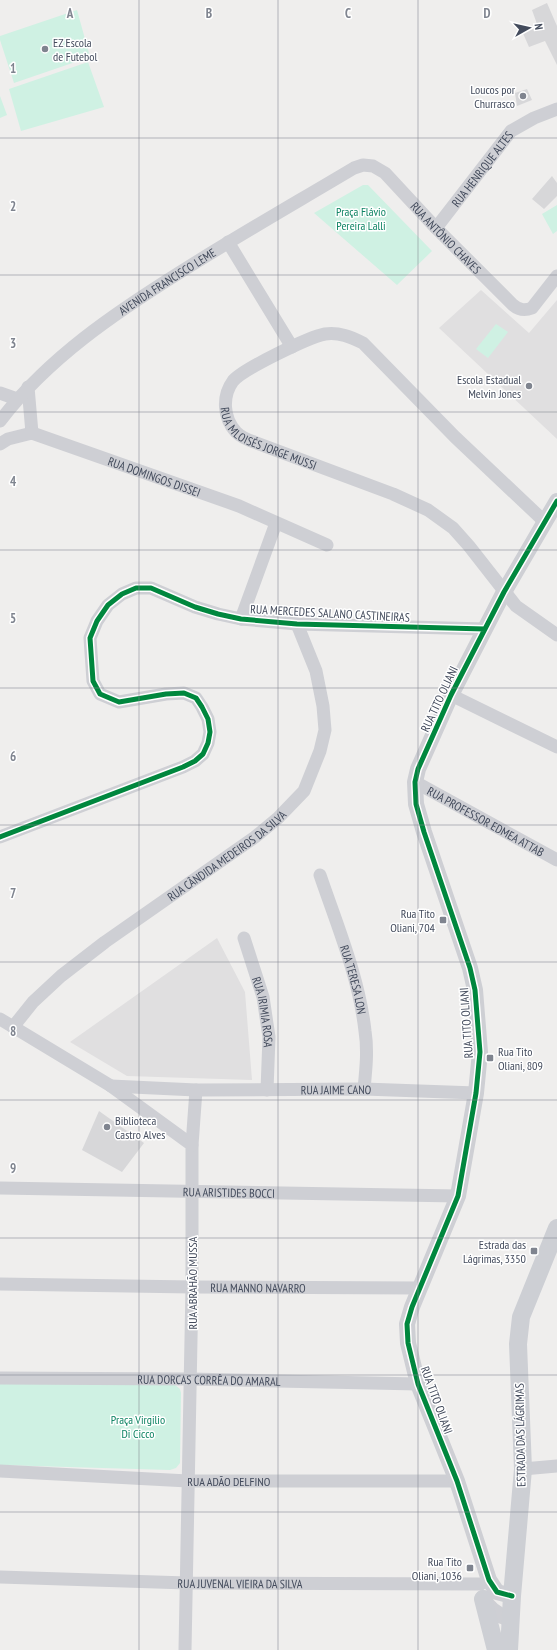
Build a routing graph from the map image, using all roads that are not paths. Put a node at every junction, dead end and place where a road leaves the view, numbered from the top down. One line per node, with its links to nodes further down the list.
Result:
1 (557, 109): 3 (street, RUA HENRIQUE ALTES)
2 (354, 168): 3 (street, RUA ANTÔNIO CHAVES); 4 (street, AVENIDA FRANCISCO LEME)
3 (436, 228): 5 (street, RUA ANTÔNIO CHAVES)
4 (228, 242): 6 (street); 7 (street, AVENIDA FRANCISCO LEME)
5 (557, 276)
6 (292, 347): 14 (street, RUA MLOISÉS JORGE MUSSI); 17 (street, RUA MLOISÉS JORGE MUSSI)
7 (28, 387): 9 (street, AVENIDA FRANCISCO LEME); 11 (street)
8 (0, 393): 9 (street)
9 (17, 399): 10 (street, AVENIDA FRANCISCO LEME)
10 (0, 421)
11 (32, 433): 12 (street); 15 (street, RUA DOMINGOS DISSEI)
12 (0, 444)
13 (557, 501): 14 (street, RUA TITO OLIANI)
14 (544, 522): 17 (street, RUA TITO OLIANI)
15 (276, 523): 16 (street, RUA DOMINGOS DISSEI); 18 (street)
16 (327, 545)
17 (504, 592): 20 (street, RUA TITO OLIANI); 21 (street, RUA MLOISÉS JORGE MUSSI)
18 (241, 619): 19 (street, RUA MERCEDES SALANO CASTINEIRAS); 25 (street, RUA MERCEDES SALANO CASTINEIRAS)
19 (297, 624): 20 (street, RUA MERCEDES SALANO CASTINEIRAS); 30 (street, RUA CÂNDIDA MEDEIROS DA SILVA)
20 (485, 629): 22 (street, RUA TITO OLIANI)
21 (557, 635)
22 (451, 695): 23 (street); 24 (street, RUA TITO OLIANI)
23 (557, 747)
24 (415, 782): 26 (street, RUA PROFESSOR EDMEA ATTAB); 35 (street, RUA TITO OLIANI)
25 (0, 837)
26 (557, 860)
27 (320, 875): 32 (street, RUA TERESA LON)
28 (244, 938): 34 (street, RUA IRIMIA ROSA)
29 (0, 1019): 30 (street)
30 (13, 1027): 31 (street)
31 (111, 1086): 33 (street, RUA JAIME CANO); 36 (street)
32 (364, 1089): 34 (street, RUA JAIME CANO); 35 (street, RUA JAIME CANO)
33 (196, 1090): 34 (street, RUA JAIME CANO); 36 (street, RUA ABRAHÃO MUSSA)
34 (267, 1090)
35 (476, 1093): 39 (street, RUA TITO OLIANI)
36 (192, 1145): 38 (street, RUA ABRAHÃO MUSSA)
37 (0, 1188): 38 (street, RUA ARISTIDES BOCCI)
38 (192, 1190): 39 (street, RUA ARISTIDES BOCCI); 42 (street, RUA ABRAHÃO MUSSA)
39 (458, 1196): 43 (street, RUA TITO OLIANI)
40 (557, 1228): 48 (main road, ESTRADA DAS LÁGRIMAS)
41 (0, 1284): 42 (street, RUA MANNO NAVARRO)
42 (192, 1287): 43 (street, RUA MANNO NAVARRO); 45 (street, RUA ABRAHÃO MUSSA)
43 (420, 1288): 46 (street, RUA TITO OLIANI)
44 (0, 1378): 45 (street, RUA DORCAS CORRÊA DO AMARAL)
45 (191, 1379): 46 (street, RUA DORCAS CORRÊA DO AMARAL); 50 (street, RUA ABRAHÃO MUSSA)
46 (418, 1384): 51 (street, RUA TITO OLIANI)
47 (557, 1466): 48 (street)
48 (523, 1469): 56 (main road, ESTRADA DAS LÁGRIMAS)
49 (0, 1471): 50 (street, RUA ADÃO DELFINO)
50 (188, 1481): 51 (street, RUA ADÃO DELFINO); 54 (street, RUA ABRAHÃO MUSSA)
51 (457, 1481): 52 (street, RUA TITO OLIANI)
52 (469, 1517): 55 (street, RUA TITO OLIANI); 56 (street, RUA TITO OLIANI)
53 (0, 1577): 54 (street, RUA JUVENAL VIEIRA DA SILVA)
54 (187, 1583): 55 (street, RUA JUVENAL VIEIRA DA SILVA); 58 (street, RUA ABRAHÃO MUSSA)
55 (482, 1592): 57 (street); 59 (main road)
56 (512, 1596): 57 (main road, ESTRADA DAS LÁGRIMAS)
57 (511, 1619): 60 (main road, ESTRADA DAS LÁGRIMAS)
58 (185, 1650)
59 (496, 1650)
60 (509, 1650)

